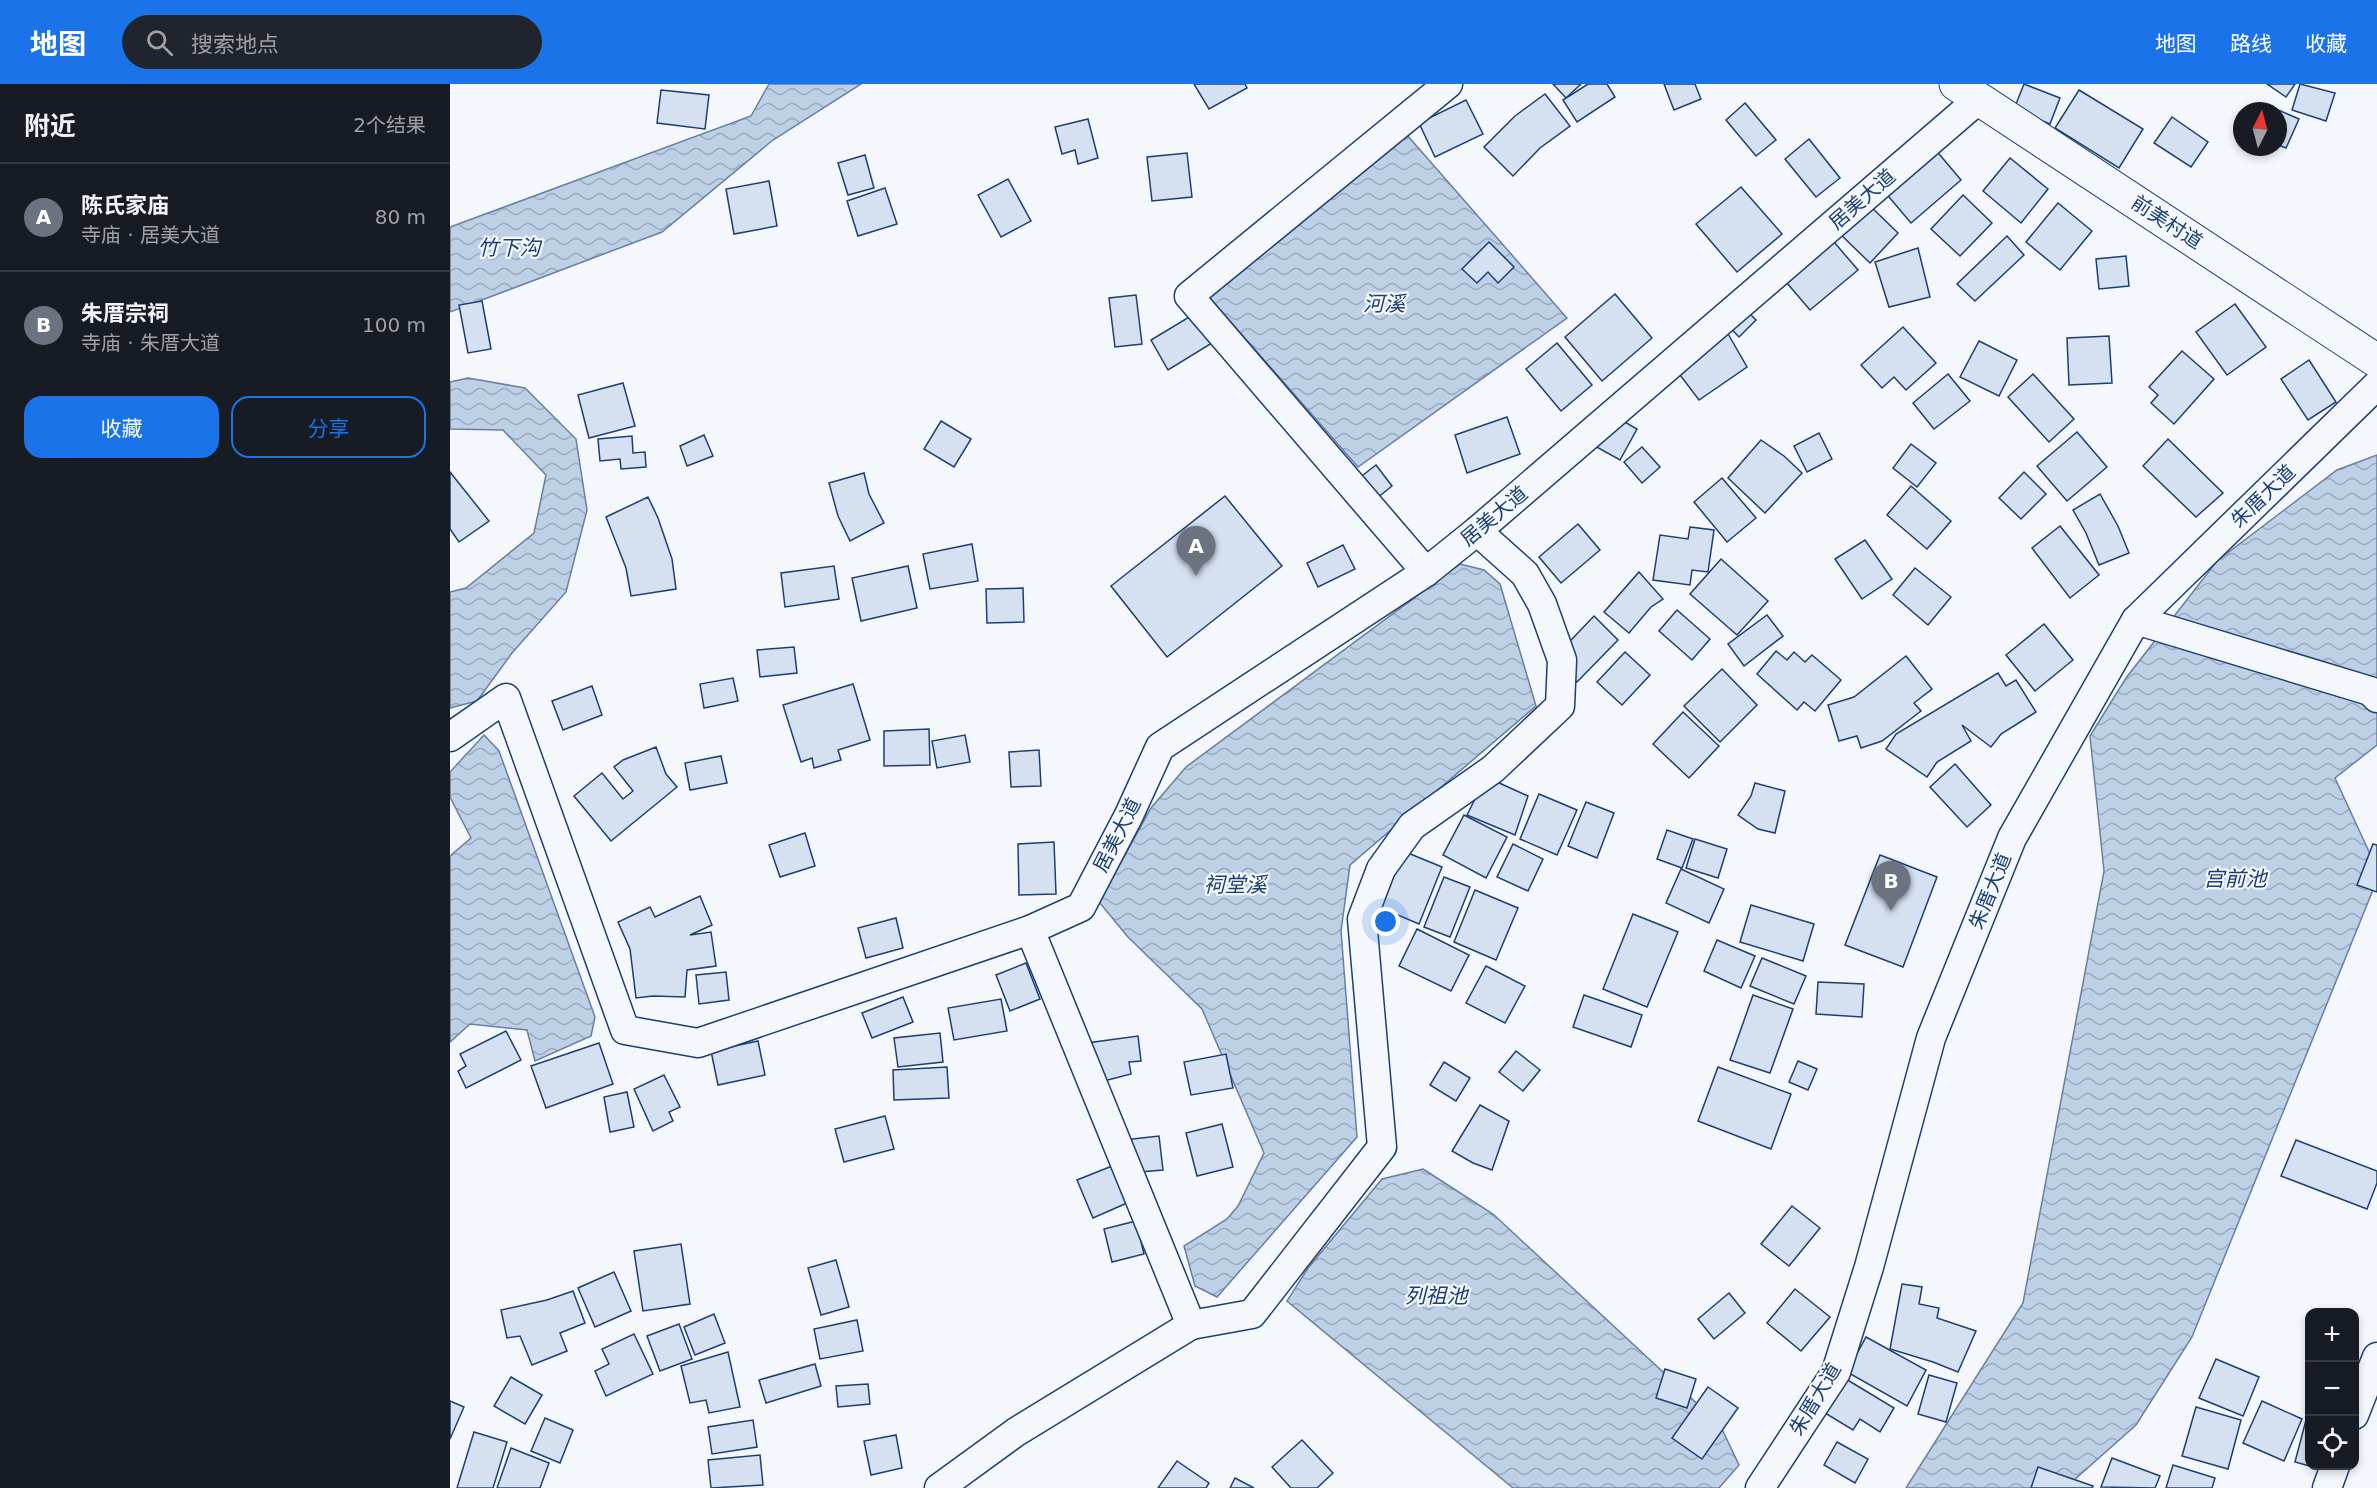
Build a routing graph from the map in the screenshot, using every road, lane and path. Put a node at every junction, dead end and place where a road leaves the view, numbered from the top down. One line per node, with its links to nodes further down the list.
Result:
1 (1448, 84): 6 (street)
2 (1967, 92): 3 (street, 前美村道); 5 (street, 居美大道)
3 (2377, 361)
4 (2377, 385): 7 (street, 朱厝大道)
5 (1477, 531): 6 (street, 居美大道); 11 (street)
6 (1426, 572): 10 (street, 居美大道)
7 (2136, 620): 8 (street); 16 (street, 朱厝大道)
8 (2377, 698)
9 (450, 737): 10 (street, 居美大道)
10 (1030, 930): 11 (street)
11 (1191, 1325): 15 (street)
12 (2377, 1357): 13 (street)
13 (2359, 1404)
14 (2334, 1470): 17 (street)
15 (939, 1488)
16 (1760, 1488)
17 (2327, 1488)

